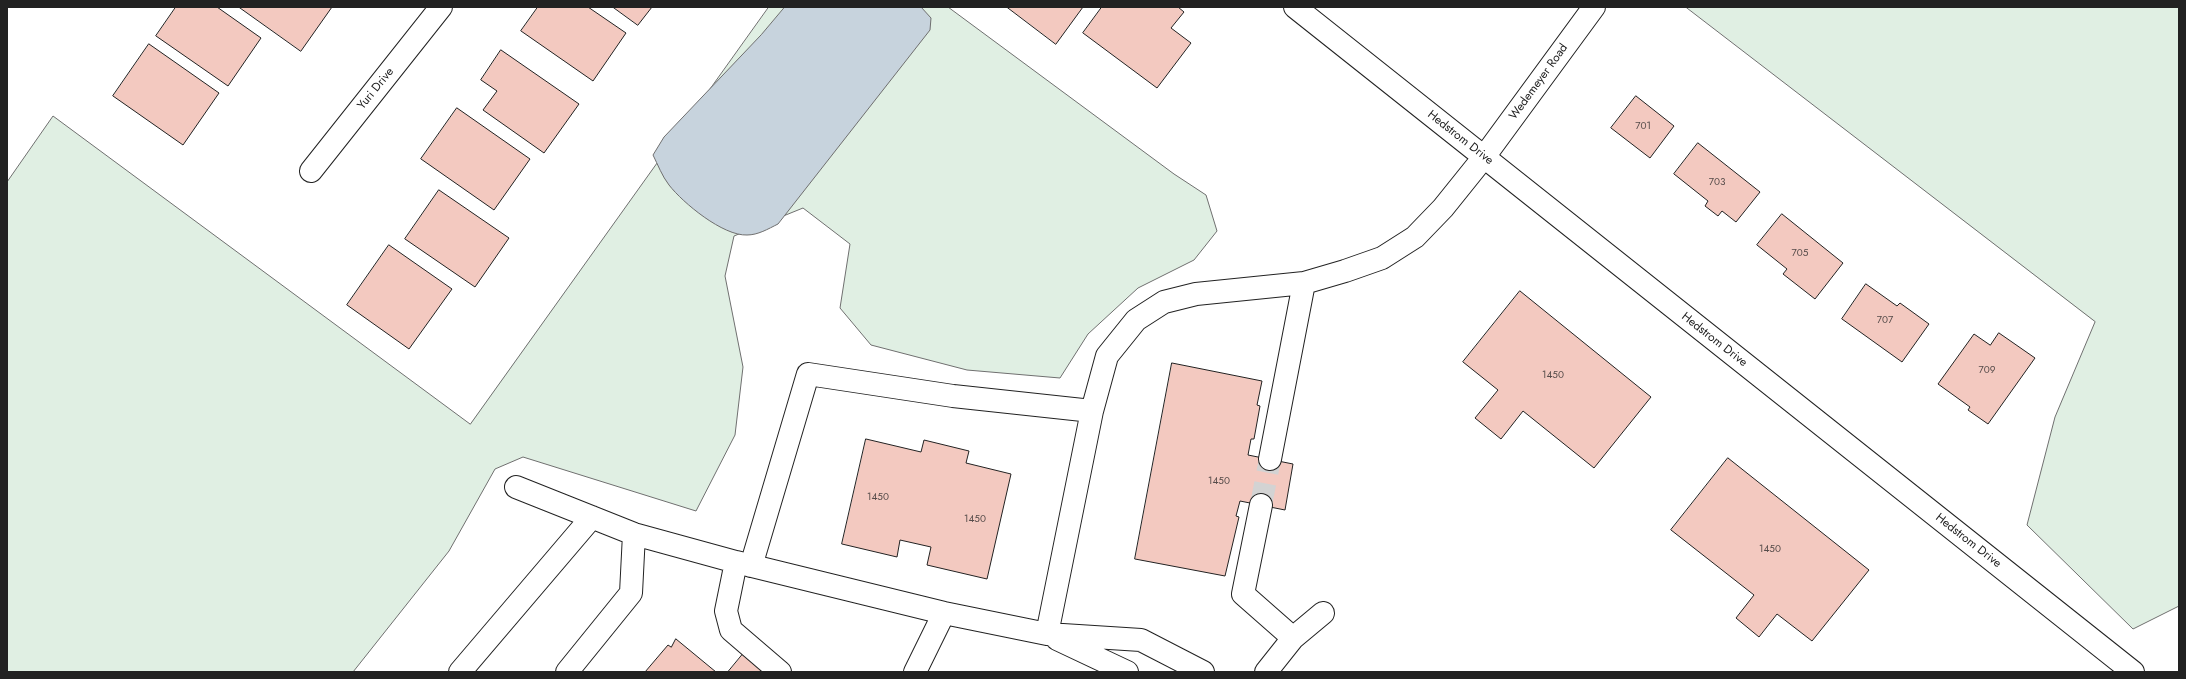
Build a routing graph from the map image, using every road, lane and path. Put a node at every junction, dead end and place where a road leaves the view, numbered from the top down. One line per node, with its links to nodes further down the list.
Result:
1 (441, 7): 5 (street, Yuri Drive)
2 (1295, 7): 4 (street, Hedstrom Drive)
3 (1594, 7): 4 (street, Wedemeyer Road)
4 (1484, 157): 6 (street, Wedemeyer Road); 25 (street, Hedstrom Drive)
5 (311, 171)
6 (1304, 283): 7 (street, Wedemeyer Road); 8 (street)
7 (1092, 411): 13 (street); 16 (street, Wedemeyer Road)
8 (1270, 459)
9 (516, 487): 11 (street)
10 (1261, 505): 17 (street)
11 (592, 517): 12 (street); 18 (street)
12 (634, 534): 13 (street); 19 (street)
13 (744, 564): 14 (street); 20 (street)
14 (944, 613): 16 (street); 21 (street)
15 (1323, 613): 17 (street)
16 (1047, 634): 22 (street); 23 (street)
17 (1293, 638): 24 (street)
18 (460, 672)
19 (567, 672)
20 (780, 672)
21 (915, 672)
22 (1127, 672)
23 (1203, 672)
24 (1266, 672)
25 (2133, 672)

